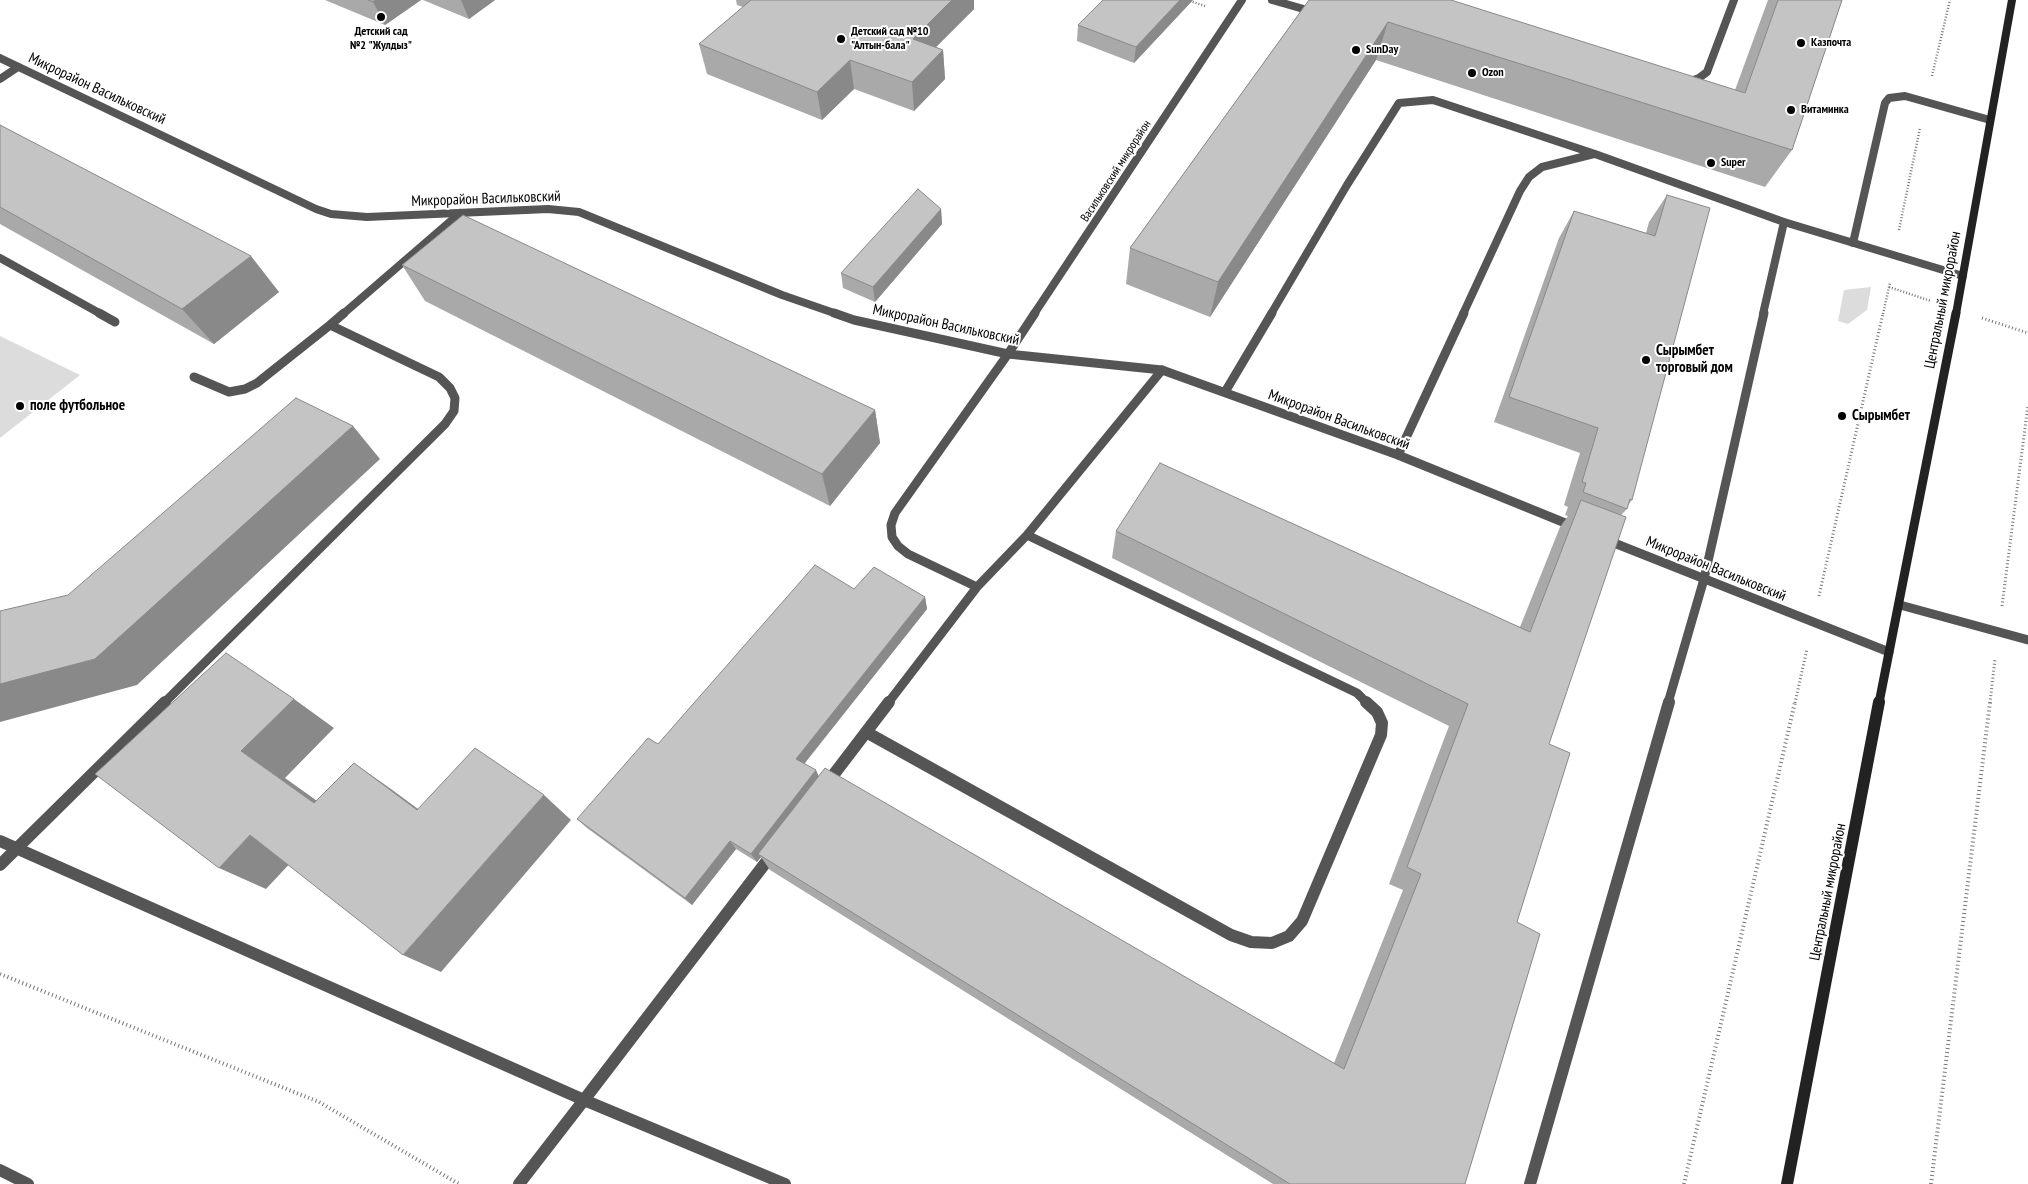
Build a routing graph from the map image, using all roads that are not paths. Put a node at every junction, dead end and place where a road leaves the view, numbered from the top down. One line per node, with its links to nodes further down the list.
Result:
1 (1242, 0): 19 (street, Васильковский микрорайон)
2 (1272, 0): 5 (street)
3 (1734, 0): 9 (street)
4 (2012, 0): 10 (main road, Центральный микрорайон)
5 (1325, 15)
6 (0, 58): 7 (street, Микрорайон Васильковский)
7 (18, 67): 8 (street); 12 (street, Микрорайон Васильковский)
8 (0, 79)
9 (1679, 82)
10 (1990, 120): 14 (street); 16 (main road, Центральный микрорайон)
11 (1595, 154): 13 (street); 22 (street); 23 (street)
12 (460, 213): 18 (street); 19 (street, Микрорайон Васильковский)
13 (1784, 222): 14 (street); 27 (street)
14 (1853, 243): 16 (street)
15 (0, 258): 17 (street)
16 (1963, 276): 29 (main road, Центральный микрорайон)
17 (115, 322)
18 (330, 325): 21 (street); 36 (street)
19 (1008, 354): 20 (street, Микрорайон Васильковский); 28 (street, Васильковский микрорайон)
20 (1162, 370): 22 (street, Микрорайон Васильковский); 26 (street)
21 (194, 377)
22 (1225, 392): 23 (street, Микрорайон Васильковский)
23 (1398, 455): 24 (street, Микрорайон Васильковский)
24 (1583, 530)
25 (1593, 534): 27 (street, Микрорайон Васильковский)
26 (1027, 535): 28 (street); 32 (street)
27 (1704, 579): 31 (street, Микрорайон Васильковский); 43 (street)
28 (977, 587): 32 (street)
29 (1900, 605): 30 (street); 31 (main road, Центральный микрорайон)
30 (2028, 640)
31 (1889, 652): 44 (main road, Центральный микрорайон)
32 (866, 732): 33 (street)
33 (818, 794)
34 (0, 841): 36 (street)
35 (782, 841): 38 (street)
36 (16, 848): 37 (street); 38 (street)
37 (0, 865)
38 (584, 1100): 41 (street); 42 (street)
39 (0, 1170): 40 (street)
40 (28, 1184)
41 (519, 1184)
42 (785, 1184)
43 (1530, 1184)
44 (1787, 1184)

